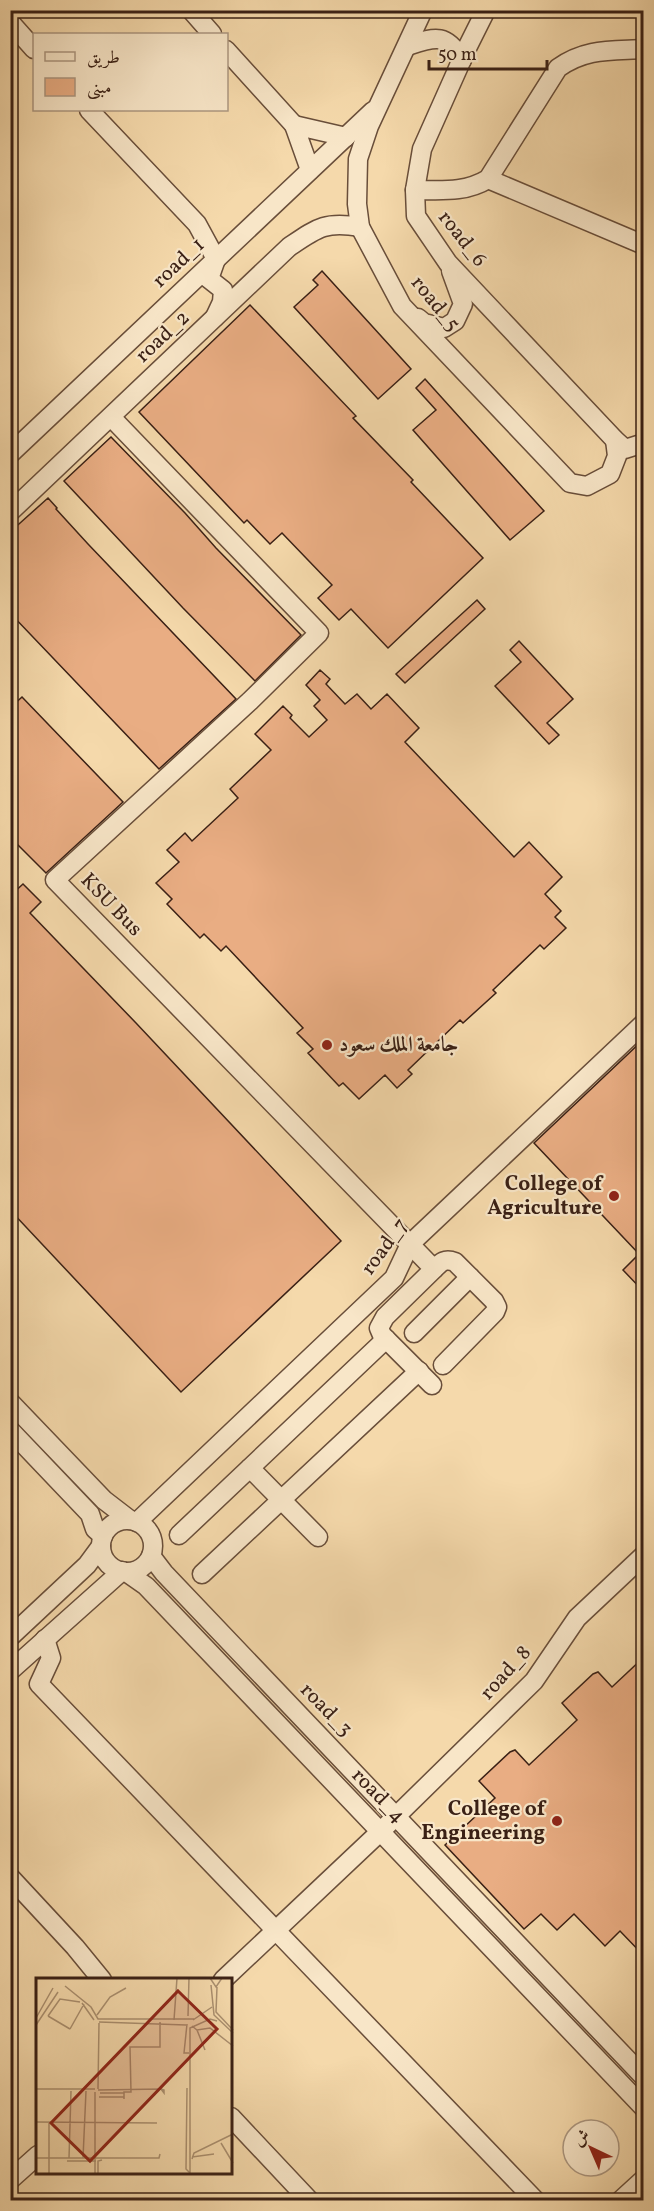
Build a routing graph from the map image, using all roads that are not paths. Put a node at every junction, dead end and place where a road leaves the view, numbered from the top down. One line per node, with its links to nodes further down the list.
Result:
1 (191, 10): 5 (street)
2 (423, 10): 6 (street, road_5)
3 (486, 10): 10 (street, road_6)
4 (10, 22): 7 (street)
5 (211, 33)
6 (407, 46): 10 (street); 11 (street, road_5)
7 (33, 48)
8 (644, 49): 16 (street)
9 (228, 52): 13 (street)
10 (462, 60): 17 (street, road_6)
11 (379, 106): 14 (street, road_1); 18 (street, road_5)
12 (90, 111): 20 (street)
13 (294, 125): 14 (street); 15 (street)
14 (346, 137): 15 (street, road_1)
15 (310, 170): 20 (street, road_1)
16 (488, 178): 17 (street); 19 (street)
17 (415, 190): 21 (street, road_6)
18 (360, 227): 24 (street, road_5); 25 (street, road_2)
19 (644, 245)
20 (216, 259): 22 (street); 23 (street, road_1)
21 (448, 263): 24 (street); 28 (street, road_6)
22 (209, 279): 23 (street); 25 (street)
23 (184, 290): 29 (street, road_1)
24 (402, 306): 28 (street, road_5)
25 (215, 319): 26 (street, road_2)
26 (111, 417): 30 (street, road_2); 32 (street, KSU Bus)
27 (644, 444): 28 (street)
28 (620, 445)
29 (10, 454)
30 (10, 512)
31 (644, 1023): 32 (street, road_7)
32 (410, 1244): 33 (street, KSU Bus); 44 (street, road_7)
33 (434, 1269): 34 (street); 36 (street)
34 (470, 1277): 35 (street); 37 (street)
35 (414, 1333)
36 (386, 1339): 38 (street); 42 (street)
37 (443, 1365)
38 (419, 1371): 39 (street); 43 (street)
39 (432, 1385)
40 (10, 1402): 44 (street)
41 (10, 1430): 47 (street)
42 (250, 1468): 43 (street); 45 (street)
43 (281, 1500): 46 (street); 51 (street)
44 (134, 1521): 47 (street); 49 (street)
45 (179, 1535)
46 (318, 1536)
47 (102, 1541): 50 (street); 52 (street)
48 (644, 1555): 55 (street, road_8)
49 (151, 1556): 50 (street); 55 (street, road_3)
50 (124, 1571): 53 (street); 56 (street, road_4)
51 (202, 1574)
52 (10, 1637)
53 (45, 1639): 54 (street); 58 (street)
54 (10, 1671)
55 (396, 1816): 56 (street, road_8); 61 (street, road_3)
56 (381, 1831): 58 (street, road_8); 62 (street, road_4)
57 (10, 1877): 59 (street)
58 (276, 1931): 60 (street, road_8); 68 (street)
59 (100, 1978)
60 (225, 1978)
61 (644, 2077)
62 (644, 2108)
63 (232, 2118): 67 (street)
64 (36, 2157): 66 (street)
65 (644, 2179): 69 (street)
66 (10, 2180)
67 (309, 2200)
68 (535, 2200)
69 (621, 2200)

